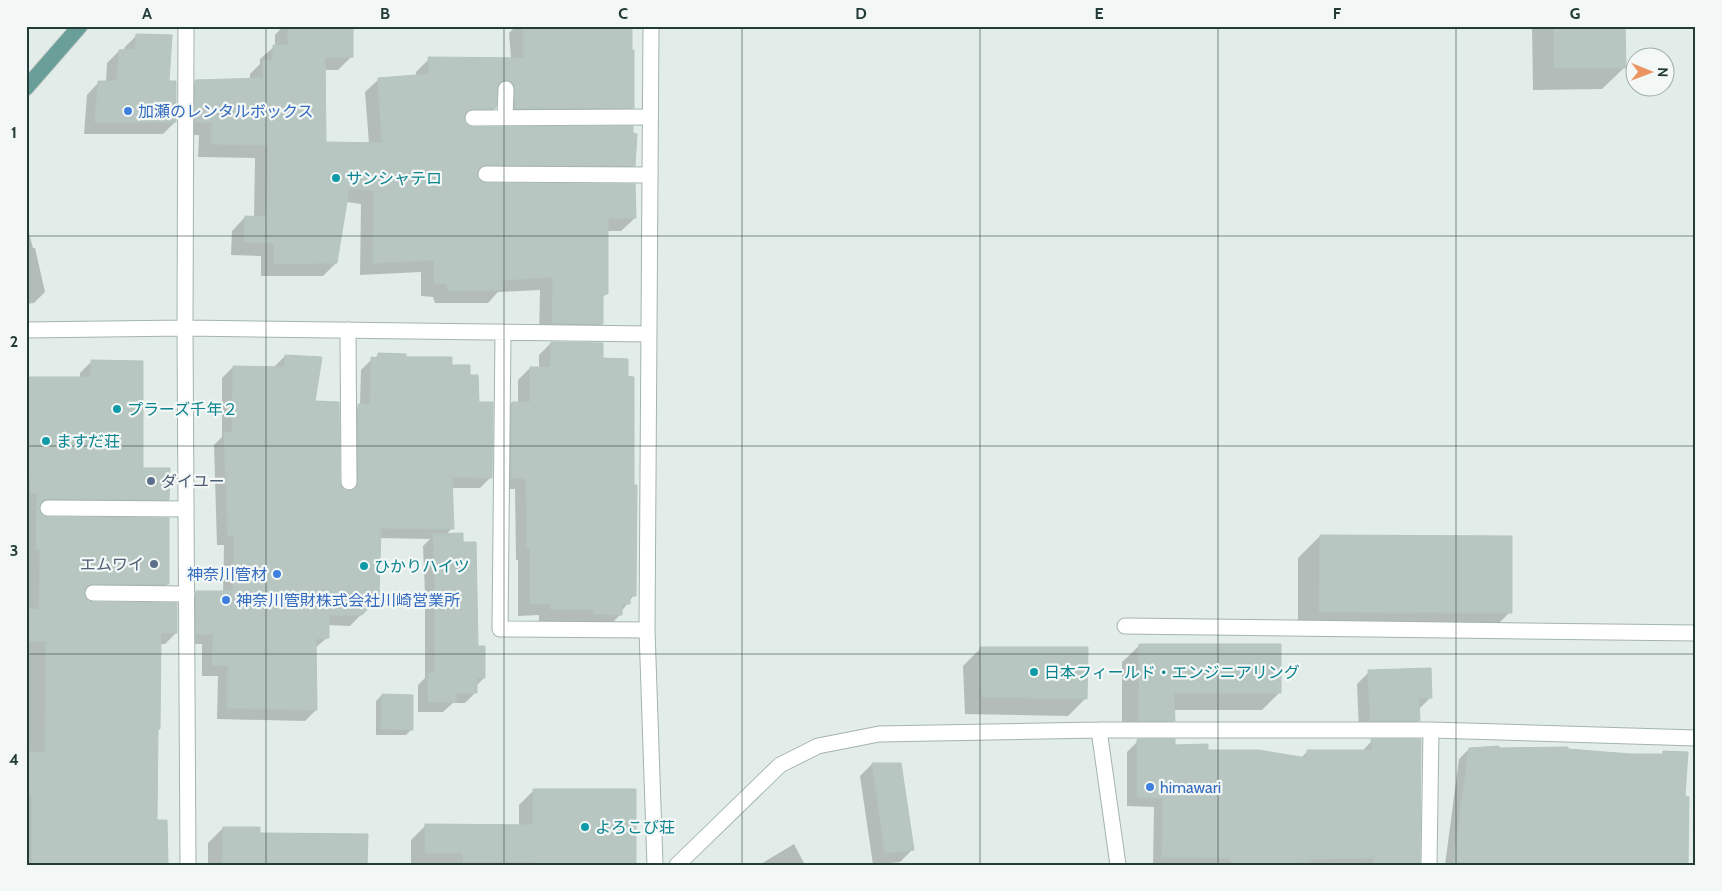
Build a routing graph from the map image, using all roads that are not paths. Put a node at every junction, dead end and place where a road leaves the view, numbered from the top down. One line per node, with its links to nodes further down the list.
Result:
1 (80, 26): 4 (main road)
2 (186, 26): 11 (street)
3 (651, 26): 6 (street)
4 (26, 88)
5 (506, 89): 8 (street)
6 (650, 117): 8 (street); 10 (street)
7 (473, 118): 8 (street)
8 (505, 118)
9 (486, 174): 10 (street)
10 (650, 175): 15 (street)
11 (185, 328): 12 (street); 13 (street); 18 (street)
12 (26, 330)
13 (348, 330): 14 (street); 16 (street)
14 (503, 332): 15 (street); 22 (street)
15 (649, 334): 22 (street)
16 (350, 482)
17 (48, 508): 18 (street)
18 (186, 509): 20 (street)
19 (93, 593): 20 (street)
20 (186, 594): 27 (street)
21 (1125, 626): 23 (street)
22 (646, 630): 28 (street)
23 (1696, 633)
24 (1099, 730): 25 (street); 29 (street); 30 (street)
25 (1430, 730): 26 (street); 31 (street)
26 (1696, 738)
27 (188, 865)
28 (655, 865)
29 (678, 865)
30 (1118, 865)
31 (1429, 865)

